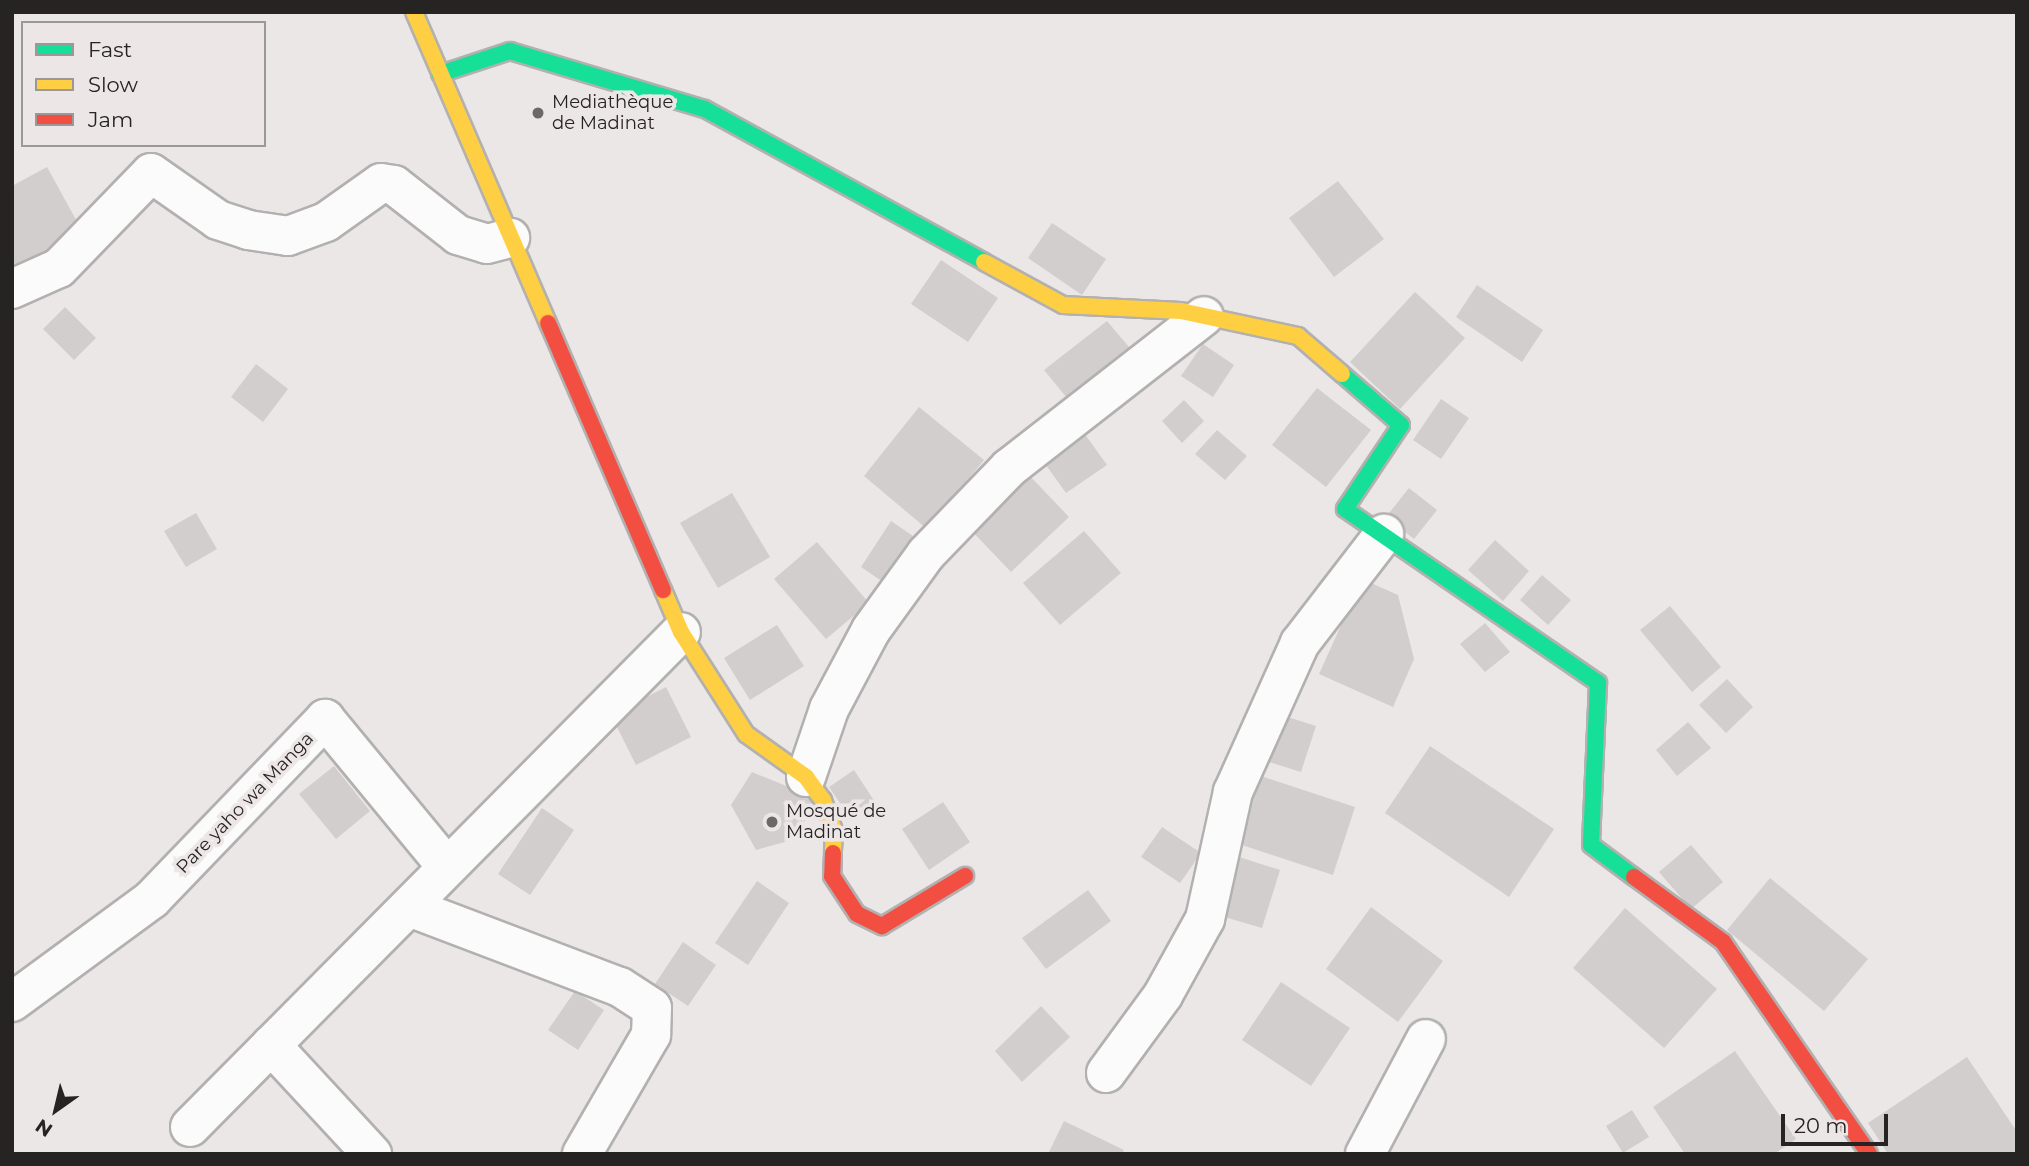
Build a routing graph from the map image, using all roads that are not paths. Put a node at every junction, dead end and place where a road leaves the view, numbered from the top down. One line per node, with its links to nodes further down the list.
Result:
1 (414, 12): 2 (street)
2 (440, 74): 3 (street); 5 (street)
3 (510, 238): 4 (street); 7 (street)
4 (12, 289)
5 (1204, 316): 6 (street); 8 (street)
6 (1384, 534): 15 (street); 20 (street)
7 (681, 632): 8 (street); 9 (street)
8 (806, 777): 10 (street)
9 (447, 867): 11 (street); 12 (street, Pare yaho wa Manga)
10 (965, 876)
11 (409, 907): 14 (street); 18 (street)
12 (12, 1002)
13 (1426, 1039): 19 (street)
14 (271, 1045): 16 (street); 17 (street)
15 (1106, 1073)
16 (190, 1127)
17 (372, 1154)
18 (582, 1154)
19 (1365, 1154)
20 (1869, 1154)

